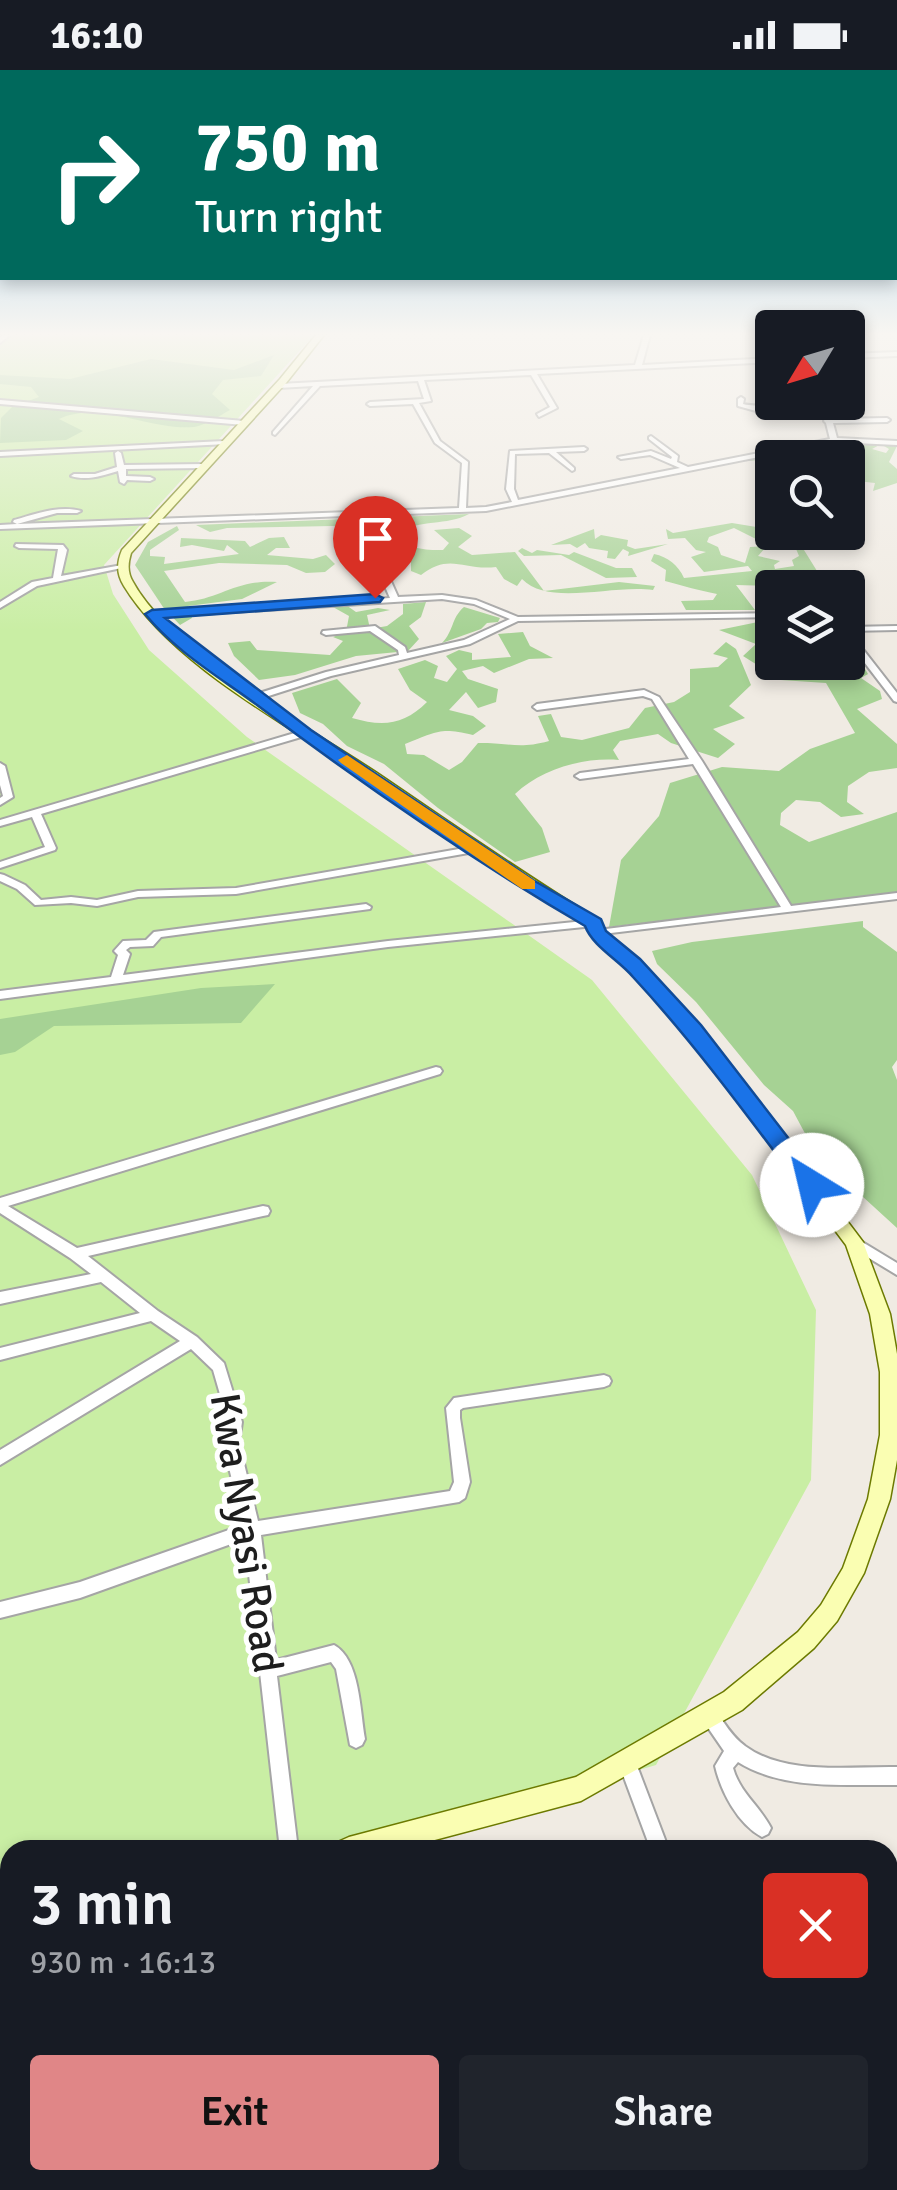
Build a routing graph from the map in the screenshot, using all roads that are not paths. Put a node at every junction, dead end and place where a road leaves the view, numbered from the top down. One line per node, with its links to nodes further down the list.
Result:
1 (233, 434): 7 (main road)
2 (433, 434): 25 (street)
3 (832, 434): 5 (street)
4 (651, 438): 15 (street)
5 (834, 440)
6 (865, 441): 8 (street)
7 (224, 443): 12 (street); 16 (main road)
8 (897, 443)
9 (584, 448): 10 (street)
10 (552, 451): 18 (street); 24 (street)
11 (118, 453): 17 (street)
12 (0, 454)
13 (755, 456): 19 (street)
14 (621, 457): 15 (street)
15 (672, 462): 19 (street)
16 (204, 466): 17 (street); 28 (main road)
17 (121, 468): 21 (street); 22 (street)
18 (572, 469)
19 (687, 469): 24 (street)
20 (74, 476): 21 (street)
21 (95, 476): 23 (street)
22 (150, 479)
23 (93, 486)
24 (516, 503): 25 (street)
25 (462, 510): 27 (street)
26 (77, 512): 29 (street)
27 (348, 516): 28 (street); 33 (street)
28 (150, 523): 29 (street); 31 (main road)
29 (0, 527)
30 (19, 546): 32 (street)
31 (122, 567): 32 (street); 35 (main road)
32 (57, 579): 34 (street)
33 (394, 598): 35 (street); 37 (street)
34 (0, 606)
35 (152, 614): 43 (main road)
36 (755, 615): 37 (street)
37 (518, 619): 42 (street)
38 (897, 628): 39 (street)
39 (865, 631)
40 (326, 633): 42 (street)
41 (865, 655): 44 (street)
42 (404, 658): 43 (street)
43 (256, 697): 46 (main road)
44 (897, 699)
45 (537, 707): 47 (street)
46 (305, 733): 51 (street); 53 (main road)
47 (696, 762): 49 (street); 58 (street)
48 (0, 766): 50 (street)
49 (580, 776)
50 (0, 802)
51 (36, 814): 52 (street); 54 (street)
52 (0, 823)
53 (476, 849): 55 (street); 59 (main road)
54 (0, 865)
55 (0, 877)
56 (897, 896): 58 (street)
57 (366, 906): 60 (street)
58 (788, 909): 59 (street)
59 (596, 928): 60 (street); 65 (main road)
60 (116, 979): 61 (street)
61 (0, 995)
62 (436, 1071): 63 (street)
63 (0, 1205): 66 (street, Kwa Nyasi Road)
64 (263, 1211): 66 (street)
65 (854, 1242): 67 (street); 78 (main road)
66 (75, 1254): 68 (street, Kwa Nyasi Road)
67 (897, 1270)
68 (101, 1276): 69 (street); 70 (street, Kwa Nyasi Road)
69 (0, 1298)
70 (153, 1315): 71 (street, Kwa Nyasi Road); 72 (street)
71 (192, 1340): 74 (street); 75 (street, Kwa Nyasi Road)
72 (0, 1354)
73 (604, 1380): 75 (street)
74 (0, 1458)
75 (252, 1528): 76 (street); 77 (street, Kwa Nyasi Road)
76 (0, 1610)
77 (268, 1670): 79 (street); 84 (street, Kwa Nyasi Road)
78 (709, 1716): 80 (street); 81 (main road)
79 (356, 1739)
80 (736, 1751): 82 (street); 83 (street)
81 (628, 1764): 85 (main road); 86 (street)
82 (897, 1776)
83 (762, 1828)
84 (289, 1840)
85 (411, 1840)
86 (656, 1840)

